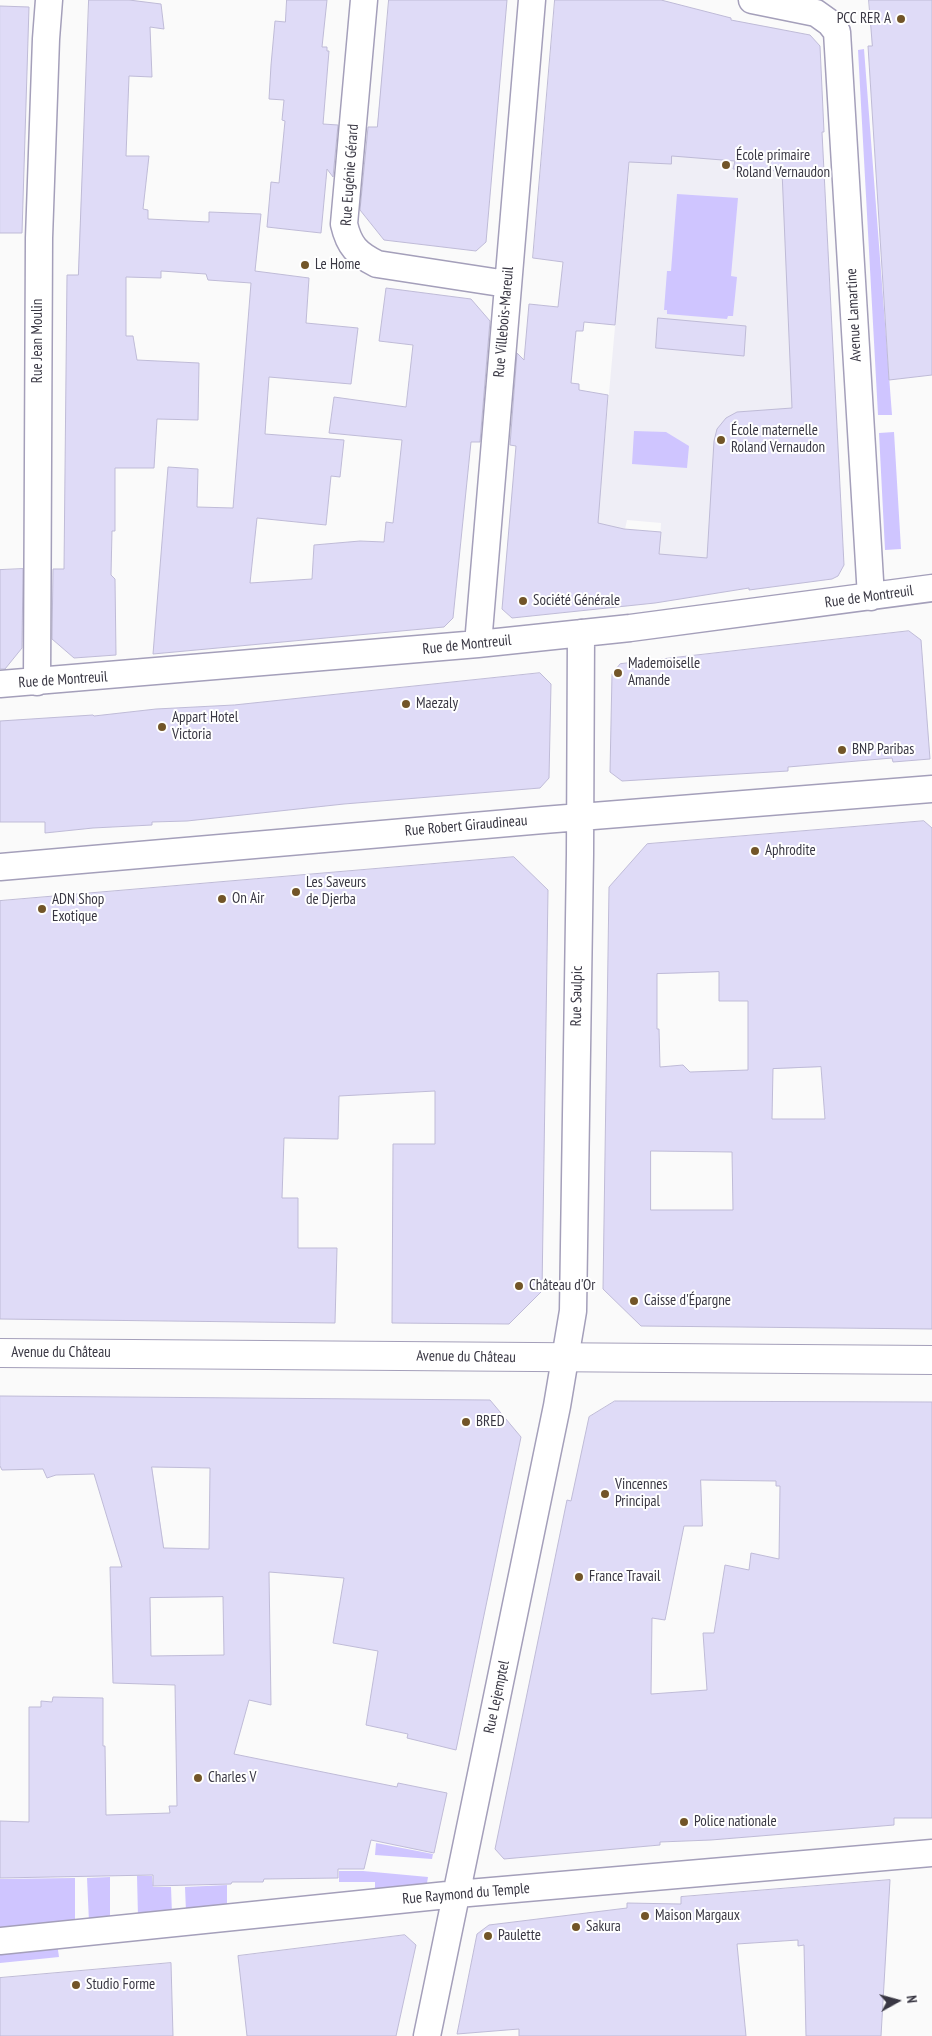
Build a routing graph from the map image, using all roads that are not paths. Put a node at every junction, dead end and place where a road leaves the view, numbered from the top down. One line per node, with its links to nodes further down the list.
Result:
1 (49, 0): 10 (street, Rue Jean Moulin)
2 (364, 0): 5 (street, Rue Eugénie Gérard)
3 (532, 0): 5 (street, Rue Villebois-Mareuil)
4 (752, 0): 7 (street, Avenue Lamartine)
5 (507, 284): 9 (street, Rue Villebois-Mareuil)
6 (932, 588): 7 (street, Rue de Montreuil)
7 (871, 597): 8 (street, Rue de Montreuil)
8 (581, 633): 9 (street, Rue de Montreuil); 13 (street, Rue Saulpic)
9 (478, 644): 10 (street, Rue de Montreuil)
10 (37, 682): 11 (street, Rue de Montreuil)
11 (0, 684)
12 (932, 789): 13 (street, Rue Robert Giraudineau)
13 (579, 818): 14 (street, Rue Robert Giraudineau); 16 (street, Rue Saulpic)
14 (0, 867)
15 (0, 1353): 16 (street, Avenue du Château)
16 (566, 1358): 17 (street, Avenue du Château); 19 (street, Rue Lejemptel)
17 (932, 1360)
18 (932, 1853): 19 (street, Rue Raymond du Temple)
19 (458, 1894): 20 (street, Rue Raymond du Temple); 21 (street, Rue Lejemptel)
20 (0, 1941)
21 (428, 2036)

